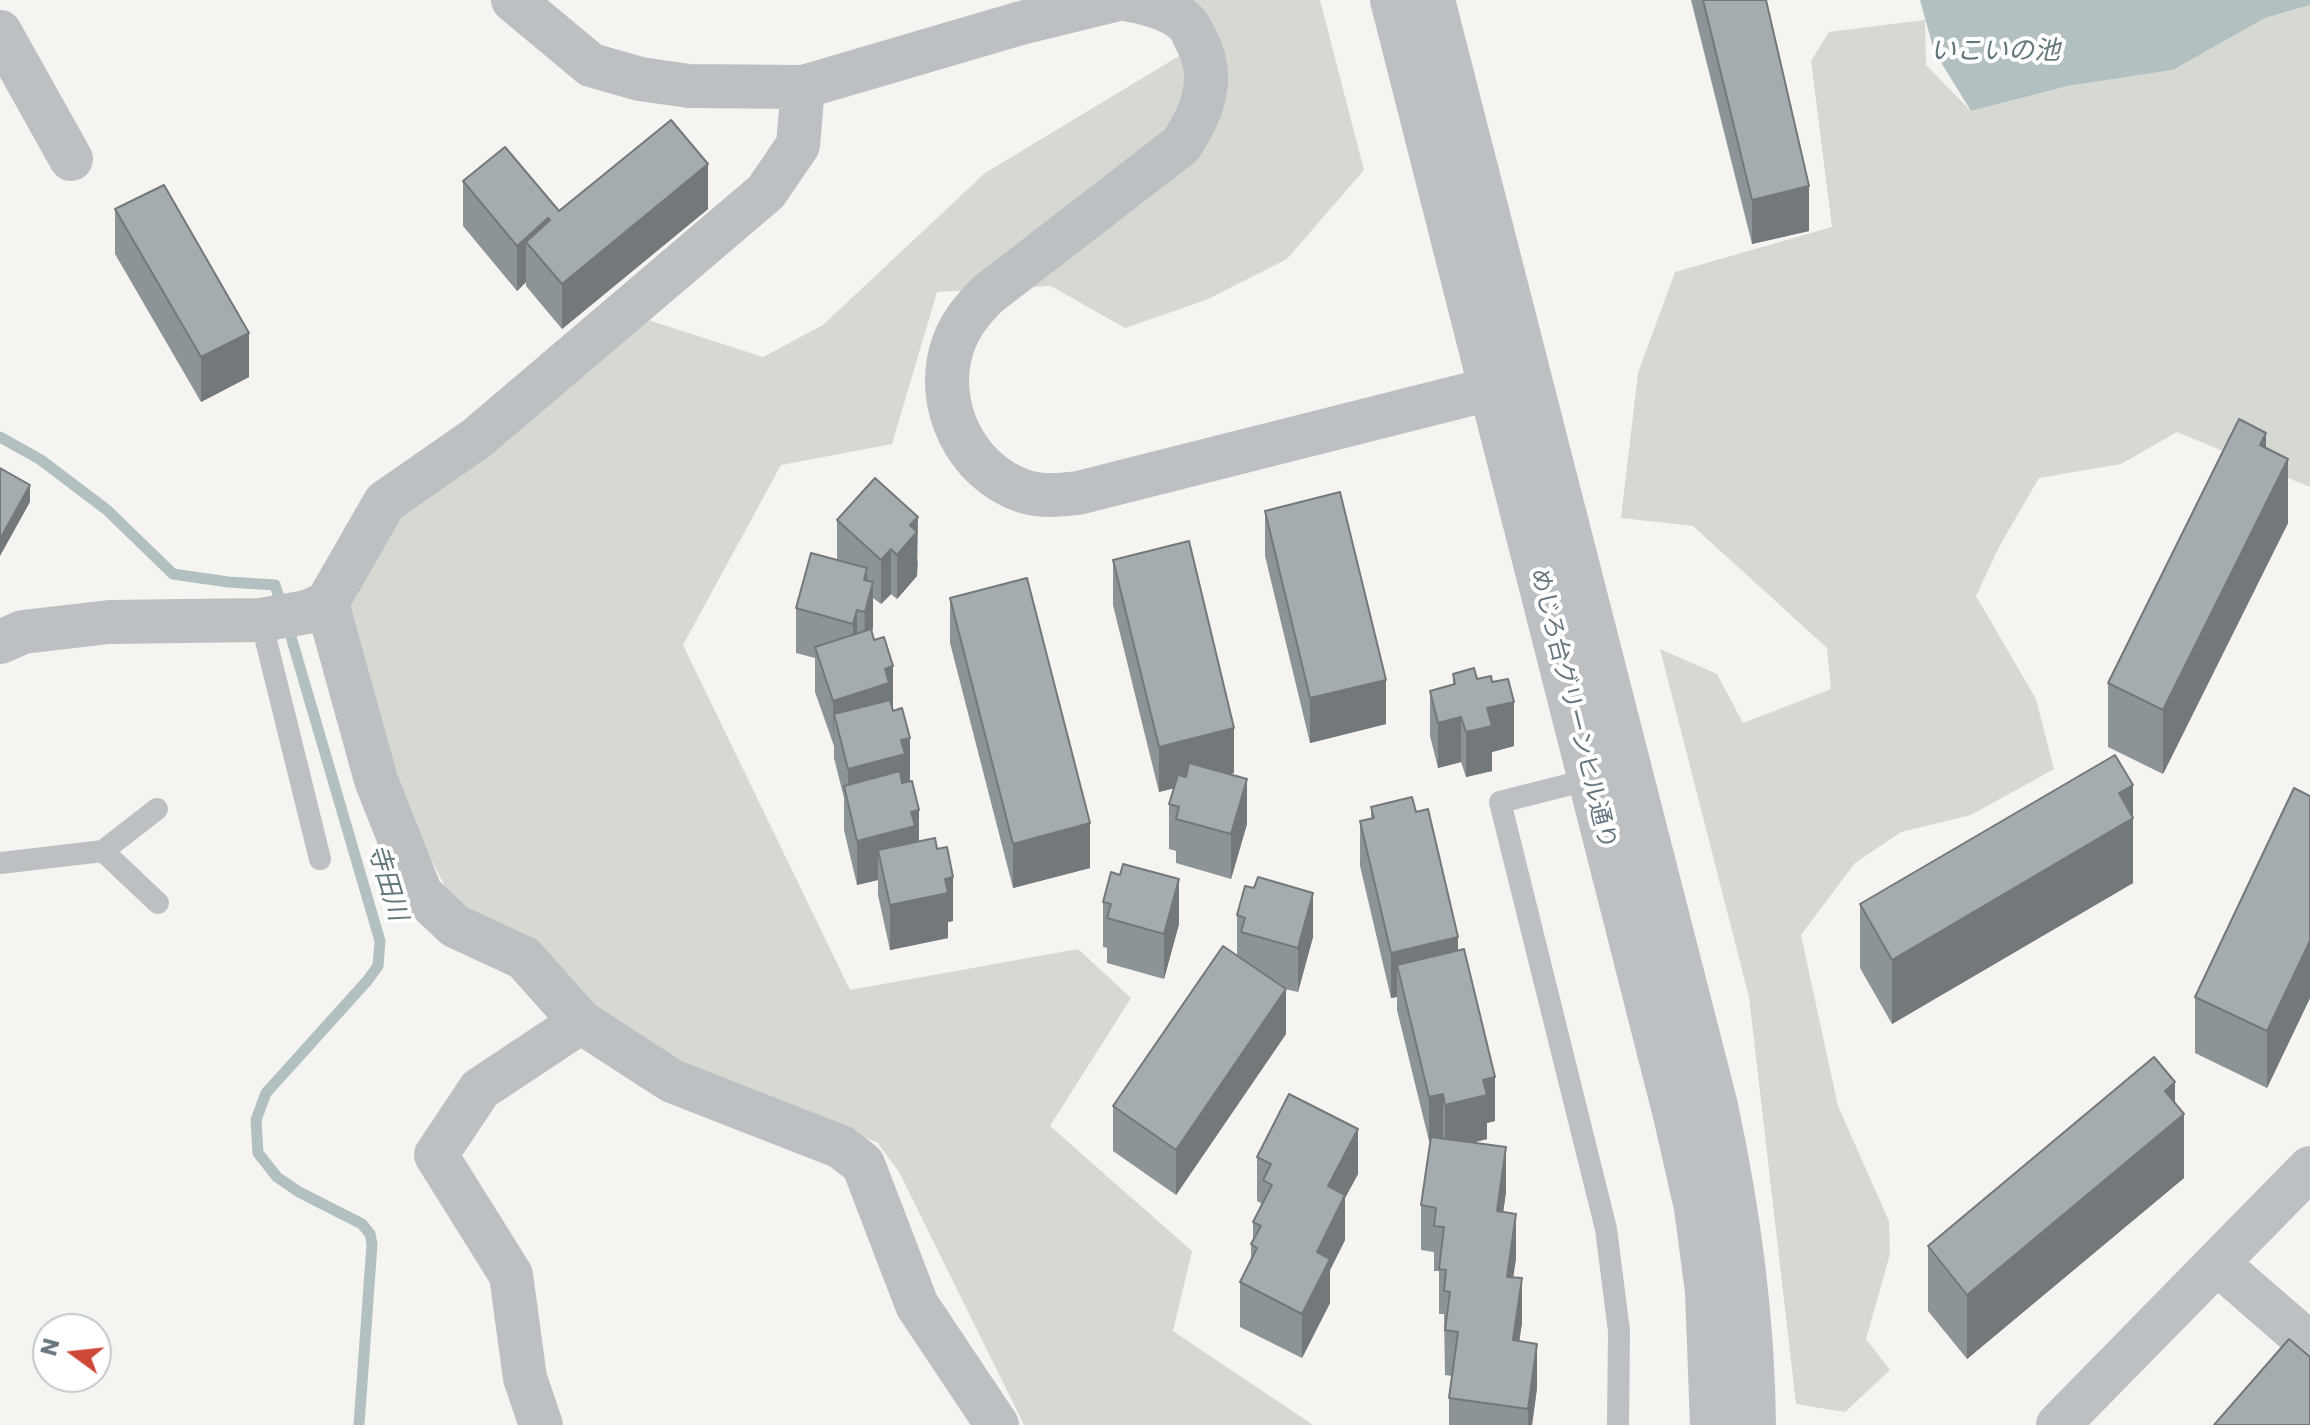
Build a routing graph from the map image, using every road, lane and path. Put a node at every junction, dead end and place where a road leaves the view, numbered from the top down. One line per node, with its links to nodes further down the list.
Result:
1 (513, 0): 7 (street)
2 (1115, 0): 7 (street)
3 (1130, 0): 9 (street)
4 (1392, 0): 9 (street, めじろ台グリーンヒル通り)
5 (1433, 0): 9 (street, めじろ台グリーンヒル通り)
6 (0, 32): 8 (street)
7 (803, 87): 10 (street)
8 (71, 159)
9 (1510, 386): 13 (street, めじろ台グリーンヒル通り)
10 (317, 607): 11 (street); 19 (street)
11 (261, 620): 12 (street); 16 (lane)
12 (0, 642)
13 (1610, 775): 25 (lane); 26 (street, めじろ台グリーンヒル通り); 27 (street, めじろ台グリーンヒル通り)
14 (157, 809): 15 (lane)
15 (103, 851): 17 (lane); 18 (lane)
16 (320, 859)
17 (0, 863)
18 (158, 903)
19 (581, 1022): 23 (street); 24 (street)
20 (2310, 1168): 21 (street)
21 (2218, 1264): 22 (street); 28 (street)
22 (2310, 1344)
23 (541, 1425)
24 (997, 1425)
25 (1618, 1425)
26 (1712, 1425)
27 (1754, 1425)
28 (2058, 1425)

